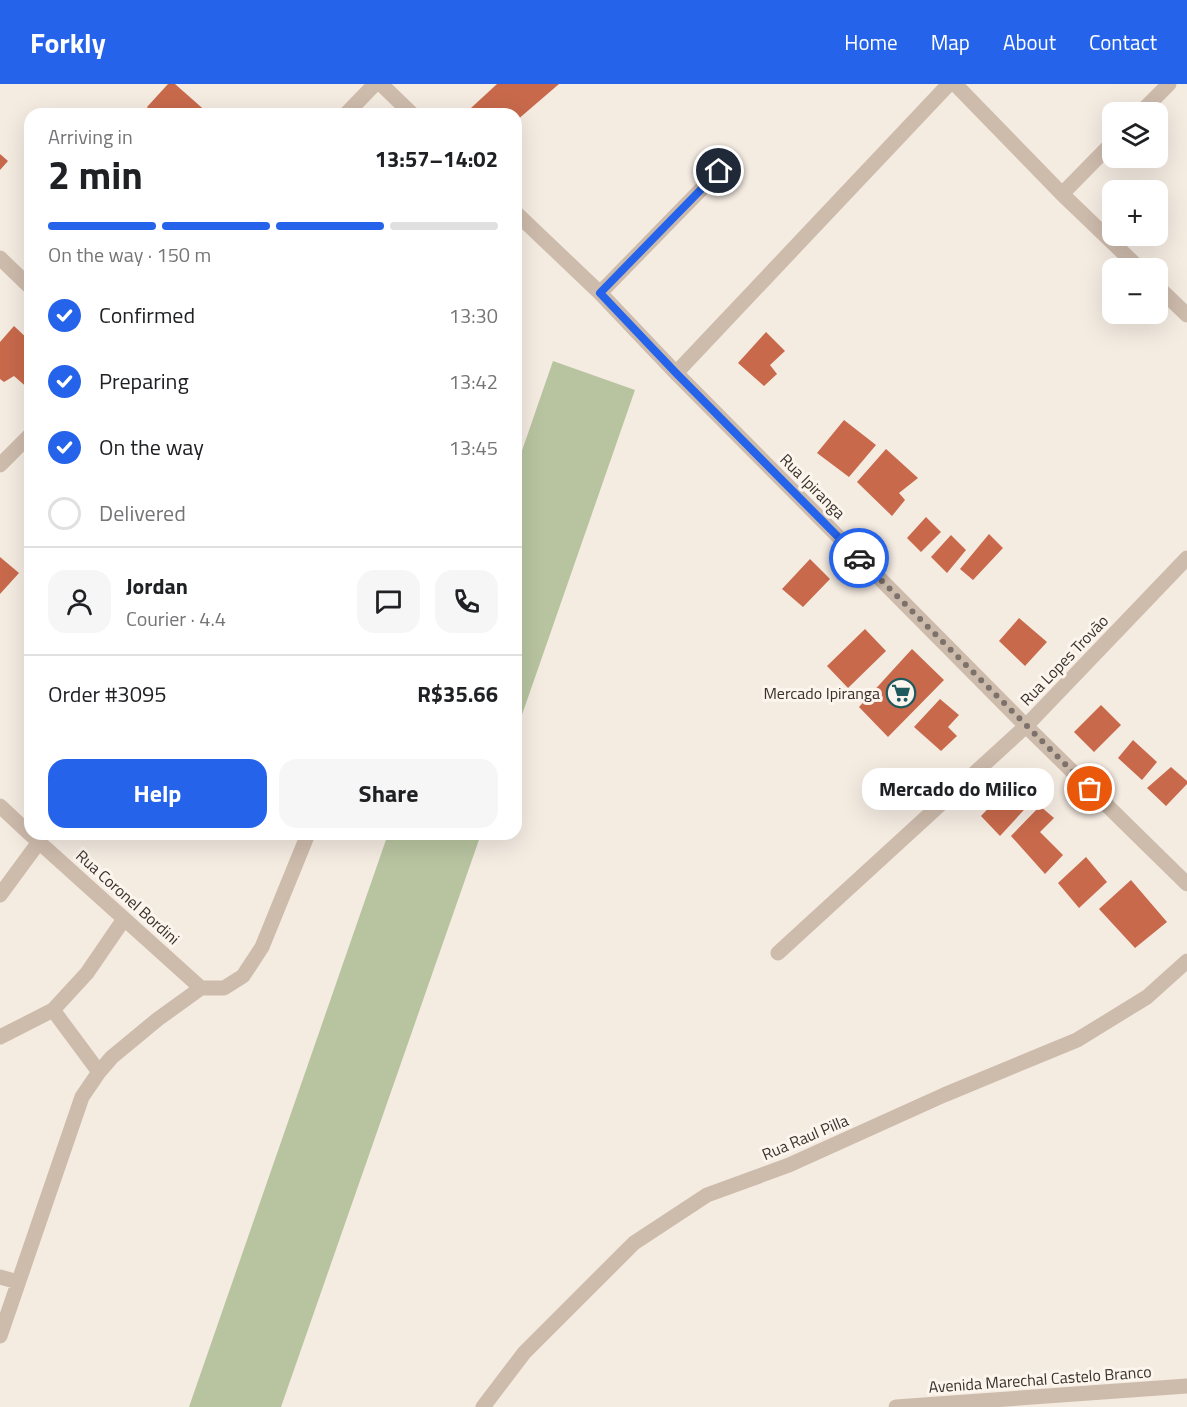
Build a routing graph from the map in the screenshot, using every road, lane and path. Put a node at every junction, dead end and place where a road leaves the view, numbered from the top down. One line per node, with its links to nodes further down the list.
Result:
1 (375, 84): 7 (street)
2 (381, 84): 8 (street)
3 (949, 84): 19 (street)
4 (955, 84): 11 (street)
5 (1169, 84): 6 (street)
6 (1151, 102)
7 (352, 108)
8 (406, 108)
9 (1102, 153): 11 (street)
10 (719, 171): 16 (street)
11 (1062, 194): 14 (street)
12 (522, 219): 16 (street, Rua Ipiranga)
13 (0, 258): 15 (street)
14 (1129, 258)
15 (24, 281)
16 (600, 293): 19 (street, Rua Ipiranga)
17 (1168, 297): 18 (street)
18 (1187, 315)
19 (676, 373): 23 (street, Rua Ipiranga)
20 (24, 441): 21 (street)
21 (0, 465)
22 (1187, 558): 23 (street, Rua Lopes Trovão)
23 (1026, 726): 29 (street, Rua Ipiranga); 32 (street, Rua Lopes Trovão)
24 (0, 806): 25 (street, Rua Coronel Bordini)
25 (24, 829)
26 (31, 840): 30 (street)
27 (36, 840): 31 (street, Rua Coronel Bordini)
28 (306, 840): 34 (street)
29 (1187, 884)
30 (0, 895)
31 (124, 918): 34 (street, Rua Coronel Bordini); 35 (street)
32 (778, 953)
33 (1187, 961): 42 (street, Rua Raul Pilla)
34 (201, 988): 37 (street)
35 (53, 1010): 36 (street); 37 (street)
36 (0, 1037)
37 (99, 1072): 39 (street)
38 (0, 1277): 39 (street)
39 (18, 1282): 40 (street)
40 (0, 1336)
41 (1187, 1386): 43 (street, Avenida Marechal Castelo Branco)
42 (483, 1407)
43 (896, 1407)

